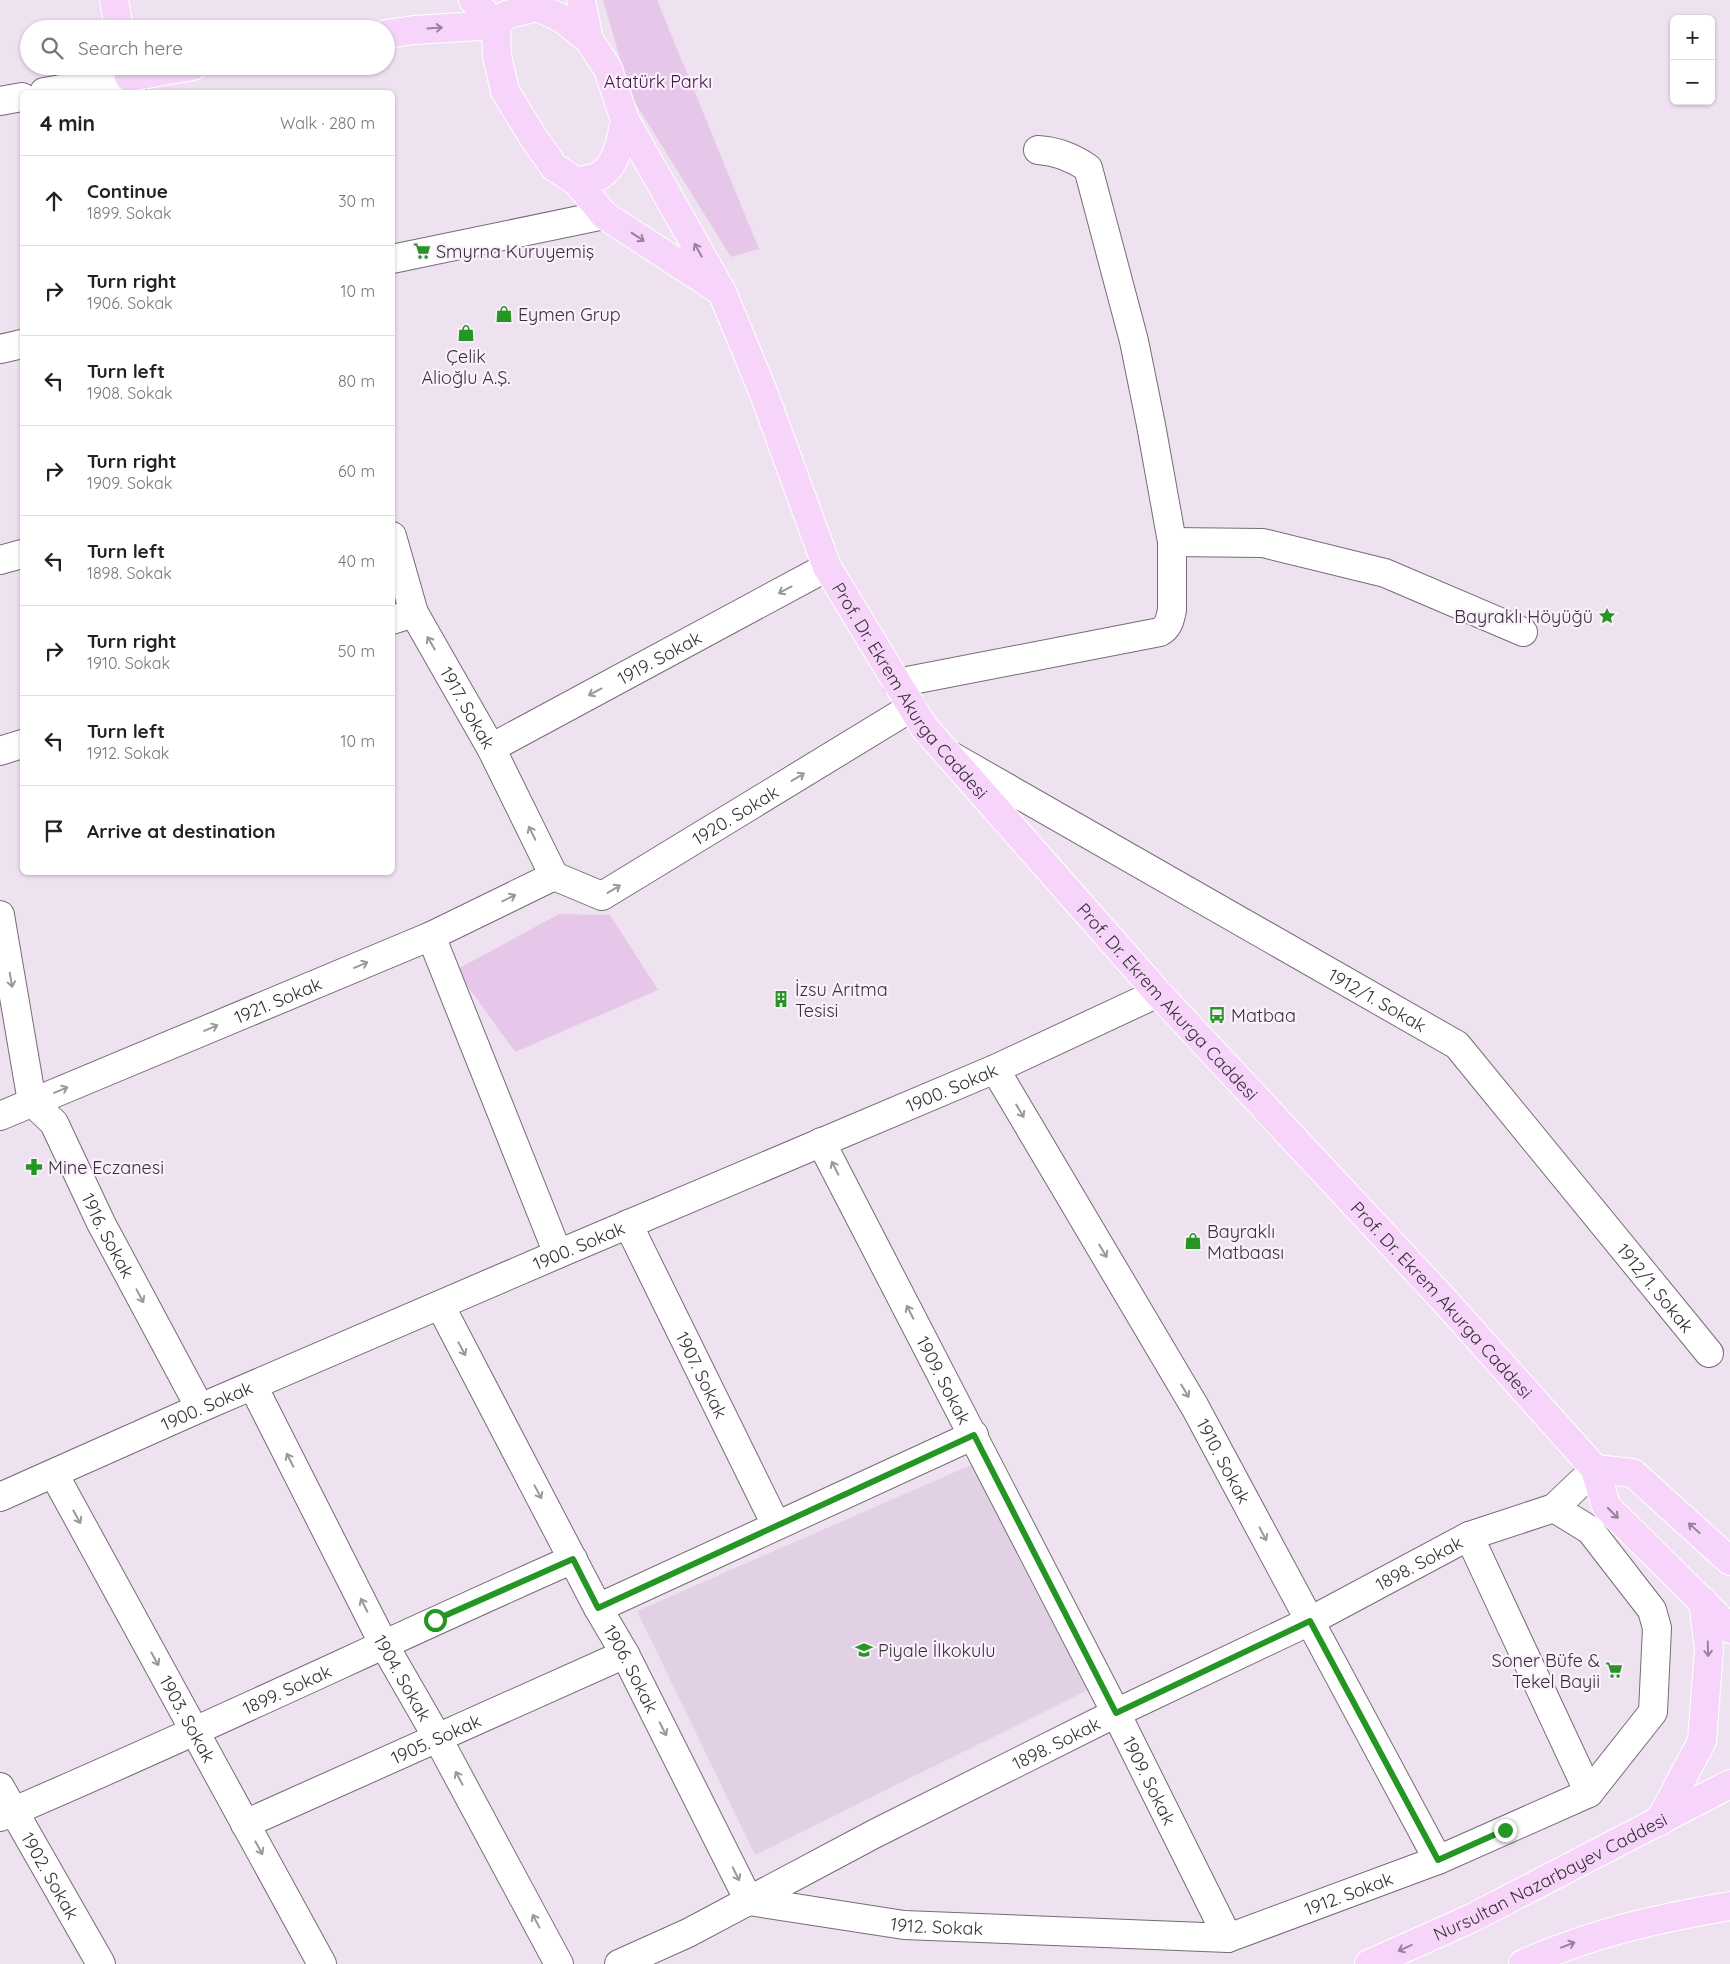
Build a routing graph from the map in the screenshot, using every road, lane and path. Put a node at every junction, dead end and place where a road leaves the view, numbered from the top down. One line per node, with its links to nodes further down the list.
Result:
1 (114, 0): 5 (main road)
2 (473, 0): 4 (main road)
3 (581, 0): 7 (main road)
4 (504, 13): 6 (main road, one-way to 4); 7 (main road); 15 (main road)
5 (117, 20)
6 (395, 33)
7 (589, 40): 13 (main road, Prof. Dr. Ekrem Akurga Caddesi)
8 (145, 75): 9 (main road)
9 (129, 78): 10 (street)
10 (56, 90)
11 (20, 96): 12 (street)
12 (0, 101)
13 (625, 120): 15 (main road); 18 (main road, Prof. Dr. Ekrem Akurga Caddesi, one-way to 13)
14 (1038, 150): 21 (street)
15 (577, 182): 16 (main road)
16 (604, 215): 17 (street); 18 (main road, one-way to 18)
17 (395, 258)
18 (722, 292): 25 (main road, Prof. Dr. Ekrem Akurga Caddesi)
19 (20, 344): 20 (street)
20 (0, 349)
21 (1172, 542): 27 (street); 28 (street)
22 (20, 555): 24 (street)
23 (395, 558): 26 (street, 1917. Sokak)
24 (0, 560)
25 (828, 567): 28 (main road, Prof. Dr. Ekrem Akurga Caddesi); 31 (street, 1919. Sokak, one-way to 31)
26 (403, 616): 31 (street, 1917. Sokak, one-way to 26)
27 (1524, 632)
28 (897, 682): 29 (main road, Prof. Dr. Ekrem Akurga Caddesi)
29 (912, 707): 33 (main road, Prof. Dr. Ekrem Akurga Caddesi); 34 (street, 1920. Sokak, one-way to 29)
30 (20, 745): 32 (street)
31 (490, 748): 34 (street, 1917. Sokak, one-way to 31)
32 (0, 751)
33 (952, 757): 37 (main road, Prof. Dr. Ekrem Akurga Caddesi); 45 (street, 1912/1. Sokak)
34 (554, 876): 36 (street, 1921. Sokak, one-way to 34)
35 (0, 915): 39 (street, one-way to 39)
36 (430, 936): 39 (street, 1921. Sokak, one-way to 36); 43 (street)
37 (1158, 993): 38 (street, 1900. Sokak); 49 (main road, Prof. Dr. Ekrem Akurga Caddesi)
38 (995, 1069): 41 (street, 1900. Sokak); 59 (street, 1910. Sokak, one-way to 59)
39 (32, 1102): 40 (street, 1921. Sokak); 47 (street, 1916. Sokak, one-way to 47)
40 (0, 1116)
41 (821, 1142): 42 (street, 1900. Sokak); 48 (street, 1909. Sokak, one-way to 41)
42 (628, 1224): 43 (street, 1900. Sokak); 53 (street, 1907. Sokak)
43 (558, 1254): 44 (street, 1900. Sokak)
44 (440, 1305): 46 (street, 1900. Sokak); 55 (street, 1906. Sokak, one-way to 55)
45 (1708, 1354)
46 (253, 1386): 47 (street, 1900. Sokak); 61 (street, 1904. Sokak, one-way to 46)
47 (200, 1408): 50 (street, 1900. Sokak)
48 (974, 1435): 53 (street); 63 (street, 1909. Sokak)
49 (1595, 1468): 52 (street, 1898. Sokak); 56 (main road, one-way to 49); 57 (main road, Prof. Dr. Ekrem Akurga Caddesi, one-way to 57)
50 (54, 1474): 51 (street, 1900. Sokak); 64 (street, 1903. Sokak, one-way to 64)
51 (0, 1497)
52 (1554, 1508): 54 (street, 1898. Sokak); 68 (street, 1912. Sokak)
53 (776, 1525): 58 (street)
54 (1468, 1536): 59 (street, 1898. Sokak); 68 (street)
55 (573, 1559): 58 (street, 1906. Sokak); 61 (street, 1899. Sokak)
56 (1730, 1561)
57 (1702, 1601): 60 (main road, Prof. Dr. Ekrem Akurga Caddesi); 70 (main road, one-way to 70)
58 (598, 1608): 62 (street, 1906. Sokak)
59 (1310, 1621): 63 (street, 1898. Sokak); 72 (street, 1910. Sokak)
60 (1730, 1629)
61 (384, 1644): 64 (street, 1899. Sokak); 65 (street, 1904. Sokak)
62 (625, 1654): 65 (street, 1905. Sokak); 73 (street, 1906. Sokak, one-way to 73)
63 (1116, 1713): 73 (street, 1898. Sokak); 75 (street, 1909. Sokak)
64 (195, 1732): 69 (street, 1899. Sokak); 71 (street, 1903. Sokak)
65 (438, 1737): 71 (street, 1905. Sokak); 78 (street, 1904. Sokak, one-way to 65)
66 (1730, 1784): 70 (main road, Nursultan Nazarbayev Caddesi)
67 (0, 1787): 69 (street, 1902. Sokak)
68 (1588, 1792): 72 (street, 1912. Sokak)
69 (7, 1814): 76 (street, 1902. Sokak)
70 (1659, 1822): 80 (main road, Nursultan Nazarbayev Caddesi, one-way to 80)
71 (246, 1824): 77 (street, 1903. Sokak, one-way to 77)
72 (1438, 1860): 75 (street, 1912. Sokak)
73 (750, 1901): 75 (street, 1912. Sokak); 79 (street, 1898. Sokak)
74 (1730, 1906): 81 (main road, one-way to 74)
75 (1228, 1938)
76 (101, 1964)
77 (322, 1964)
78 (558, 1964)
79 (619, 1964)
80 (1369, 1964)
81 (1523, 1964)

